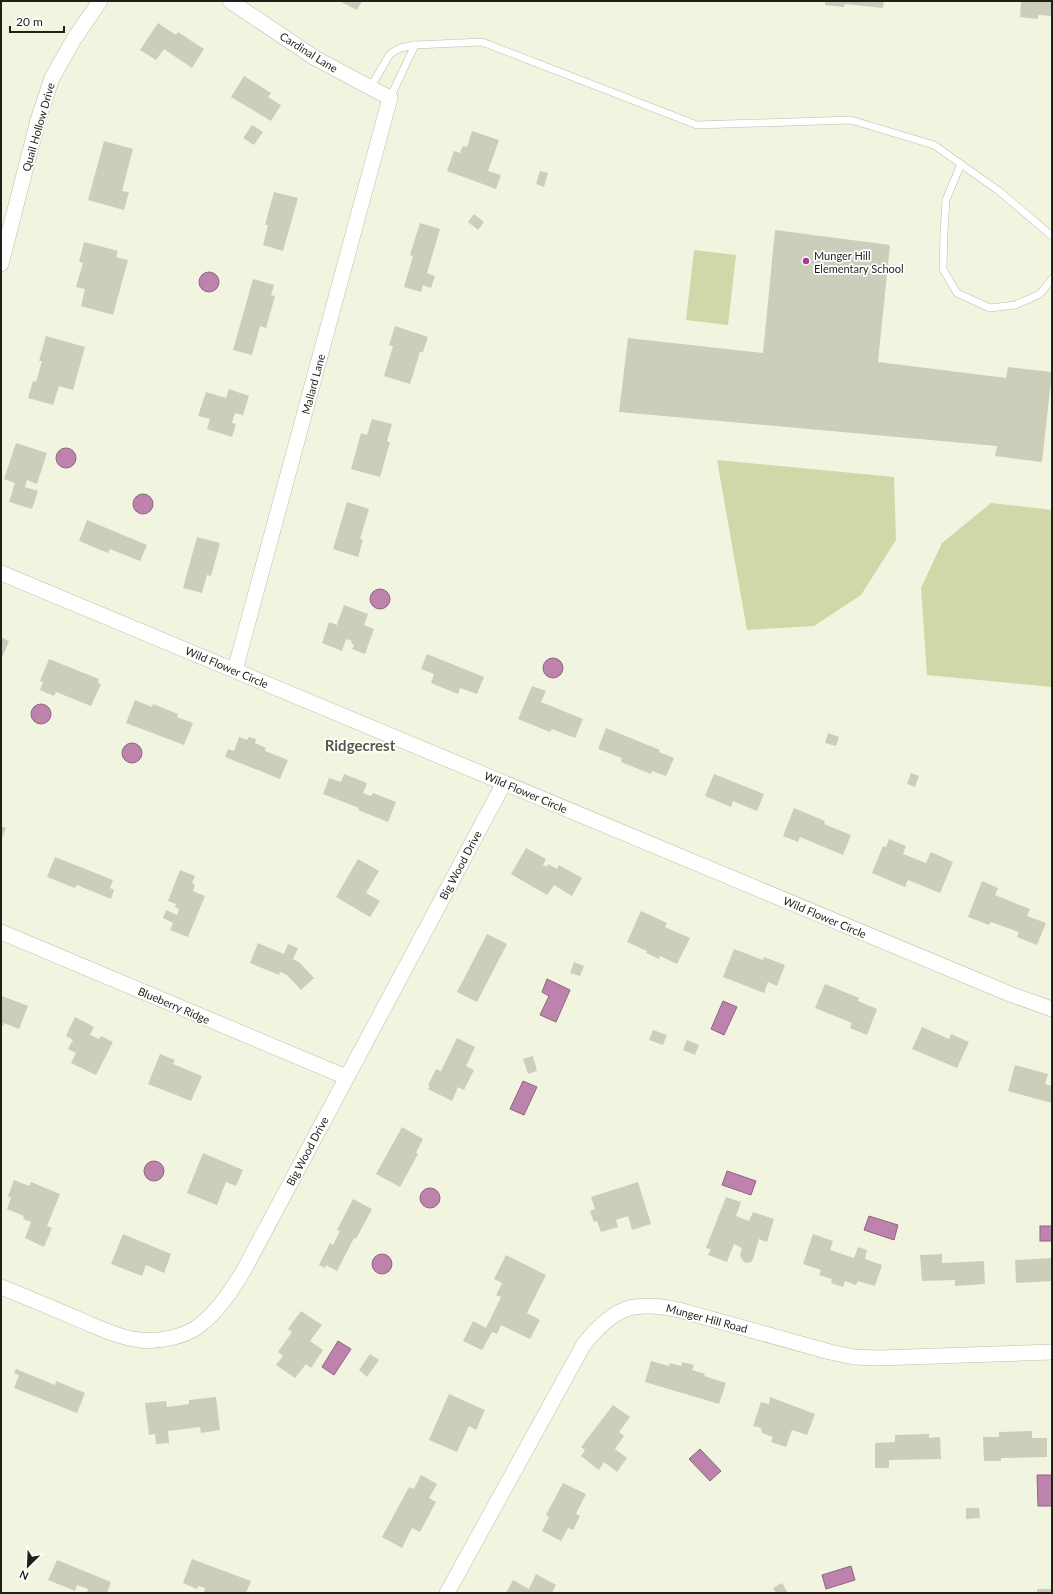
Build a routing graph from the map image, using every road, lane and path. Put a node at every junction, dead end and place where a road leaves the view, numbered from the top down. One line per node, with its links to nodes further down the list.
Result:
1 (100, 1): 8 (street, Quail Hollow Drive)
2 (230, 1): 4 (street, Cardinal Lane)
3 (415, 45): 4 (lane); 5 (lane); 6 (lane)
4 (370, 88): 5 (street, Cardinal Lane)
5 (390, 98): 11 (street, Mallard Lane)
6 (961, 164): 7 (lane); 9 (lane)
7 (1052, 236)
8 (1, 264)
9 (1052, 279)
10 (1, 573): 11 (street, Wild Flower Circle)
11 (235, 670): 12 (street, Wild Flower Circle)
12 (504, 783): 14 (street, Wild Flower Circle); 15 (street, Big Wood Drive)
13 (1, 932): 15 (street, Blueberry Ridge)
14 (1052, 1010)
15 (346, 1078): 16 (street, Big Wood Drive)
16 (1, 1287)
17 (1052, 1352): 18 (street, Munger Hill Road)
18 (447, 1593)

